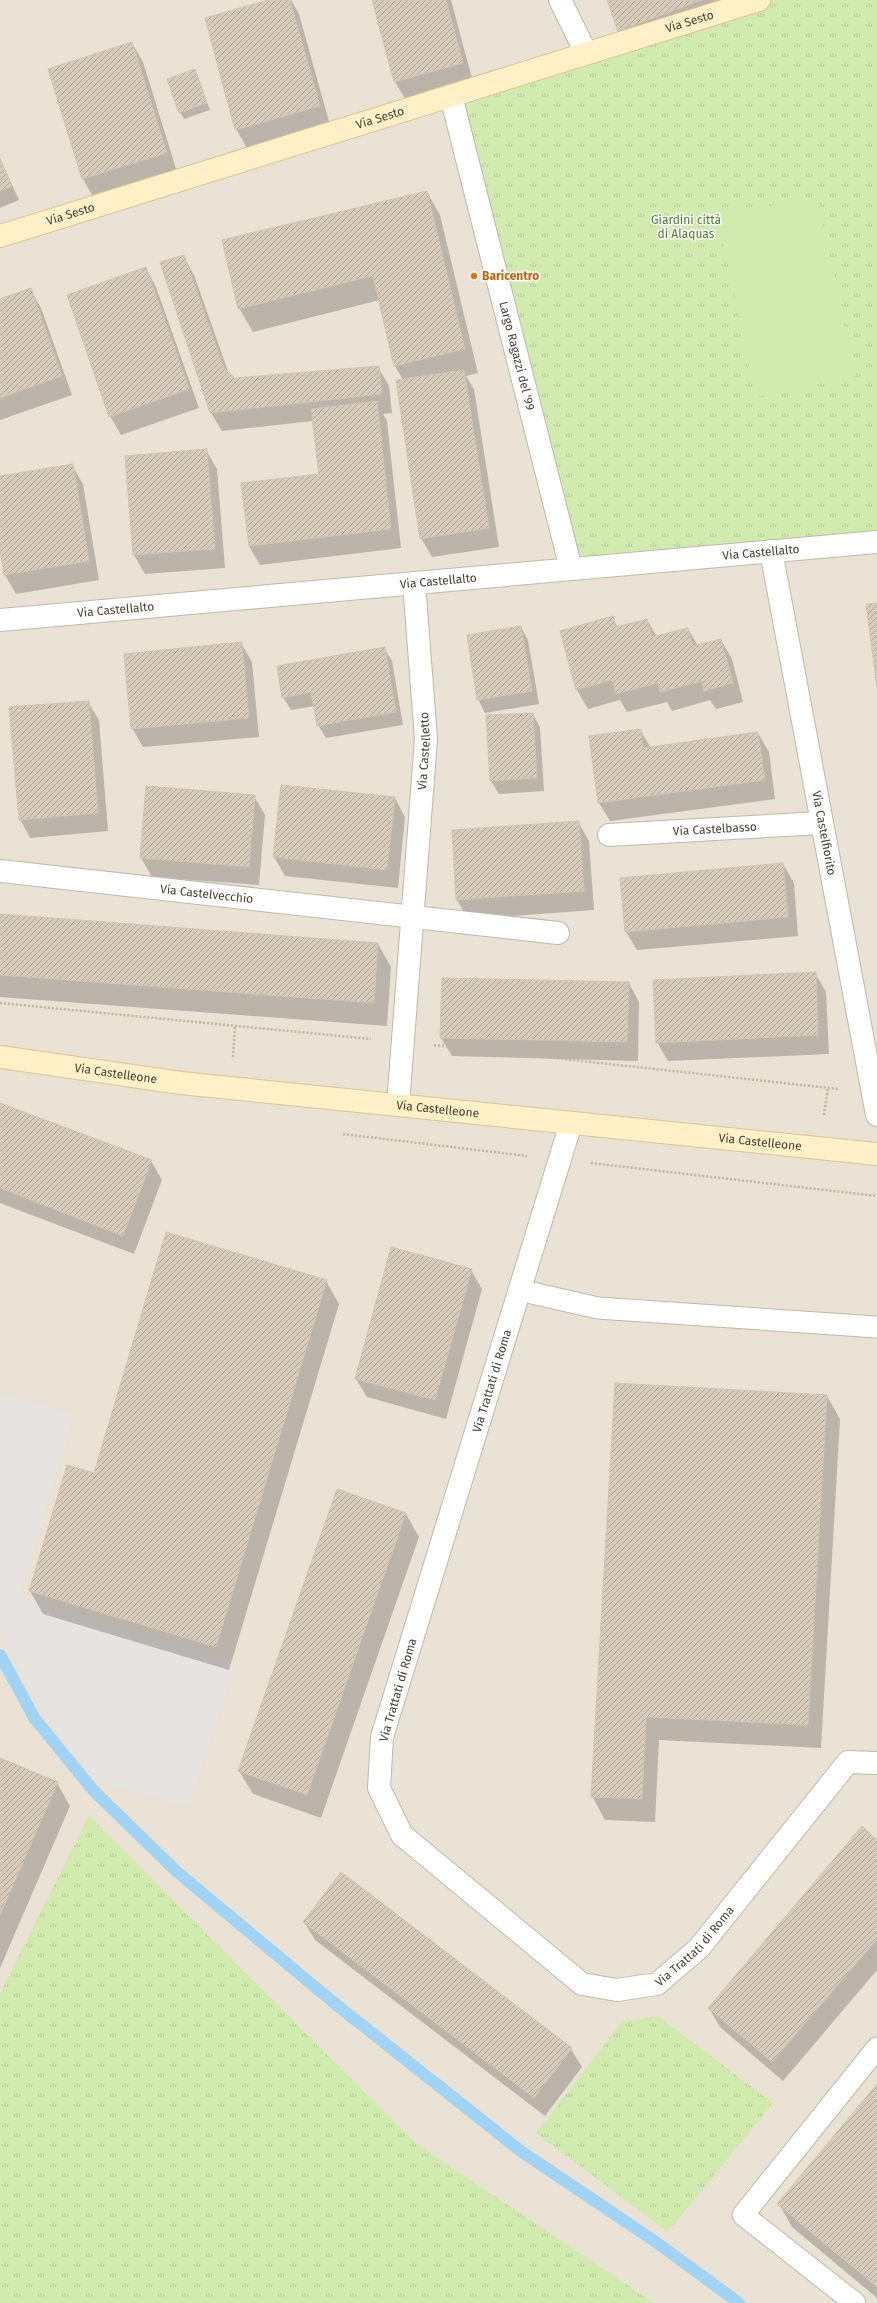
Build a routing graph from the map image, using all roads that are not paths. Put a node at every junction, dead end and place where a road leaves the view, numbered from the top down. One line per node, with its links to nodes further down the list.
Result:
1 (560, 0): 3 (street)
2 (759, 0): 3 (main road, Via Sesto)
3 (586, 53): 4 (main road, Via Sesto)
4 (451, 96): 5 (main road, Via Sesto); 8 (street, Largo Ragazzi del '99)
5 (0, 236)
6 (877, 542): 7 (street, Via Castellalto)
7 (771, 551): 8 (street, Via Castellalto); 11 (street, Via Castelfiorito)
8 (571, 569): 9 (street, Via Castellalto)
9 (414, 583): 10 (street, Via Castellalto); 14 (street, Via Castelletto)
10 (0, 620)
11 (821, 823): 12 (street, Via Castelbasso); 18 (street, Via Castelfiorito)
12 (609, 835)
13 (0, 872): 14 (street, Via Castelvecchio)
14 (413, 918): 15 (street); 17 (street, Via Castelletto)
15 (558, 933)
16 (0, 1057): 17 (main road, Via Castelleone)
17 (398, 1105): 19 (main road, Via Castelleone)
18 (877, 1115)
19 (571, 1124): 20 (main road, Via Castelleone); 21 (street, Via Trattati di Roma)
20 (877, 1154)
21 (520, 1290): 22 (lane); 23 (street, Via Trattati di Roma)
22 (877, 1327)
23 (877, 1763)
24 (877, 2048): 25 (lane)
25 (855, 2303)

